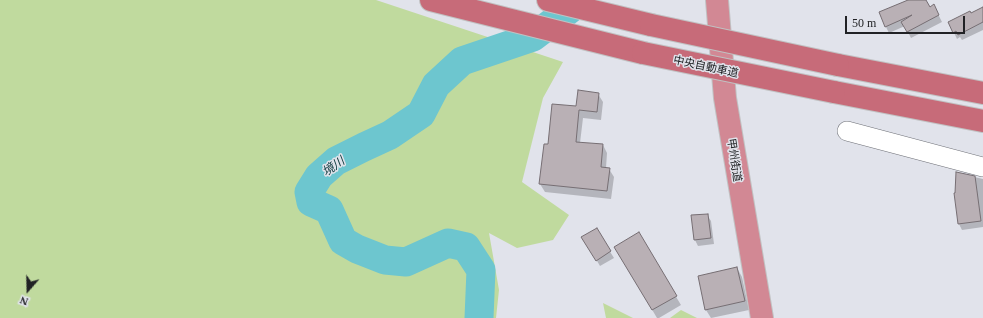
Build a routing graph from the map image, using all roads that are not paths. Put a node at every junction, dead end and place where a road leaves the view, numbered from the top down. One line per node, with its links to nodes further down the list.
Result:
1 (431, 0): 5 (highway, 中央自動車道, bridge)
2 (548, 0): 4 (highway, bridge)
3 (717, 0): 8 (highway, 甲州街道)
4 (983, 93)
5 (983, 121)
6 (847, 131): 7 (street)
7 (983, 167)
8 (762, 318)

